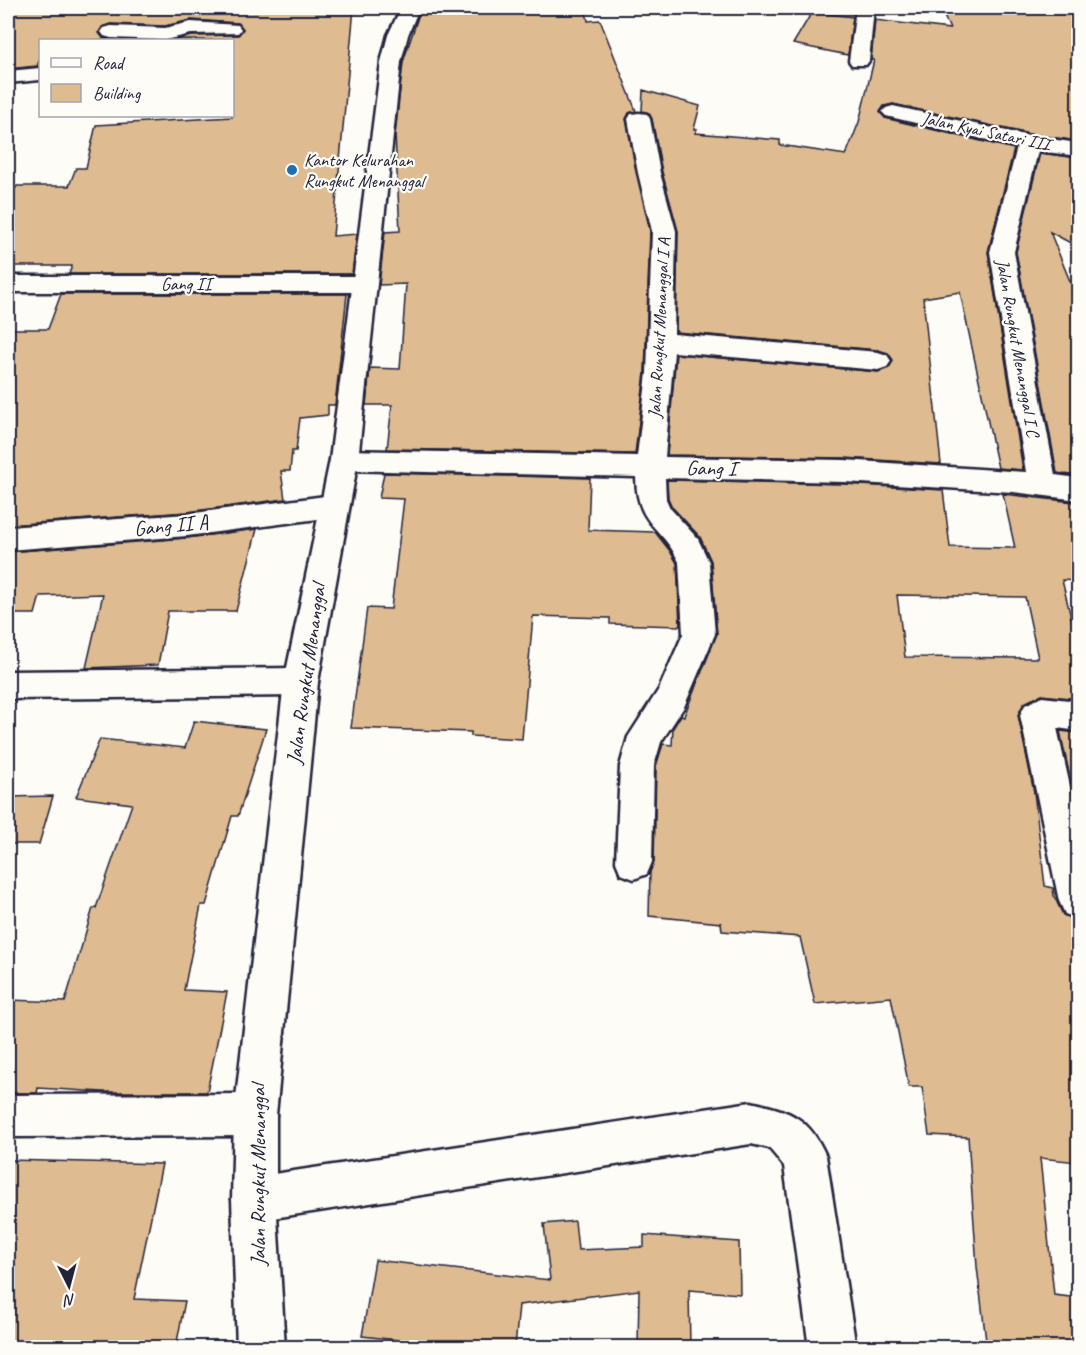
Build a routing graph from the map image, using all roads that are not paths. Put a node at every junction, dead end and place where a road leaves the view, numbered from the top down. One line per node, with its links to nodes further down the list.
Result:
1 (410, 8): 13 (street, Jalan Rungkut Menanggal)
2 (864, 8): 5 (street)
3 (232, 28): 4 (street)
4 (111, 32)
5 (859, 61)
6 (39, 75): 7 (street)
7 (8, 77)
8 (893, 112): 10 (street, Jalan Kyai Satari III)
9 (639, 119): 14 (street, Jalan Rungkut Menanggal I A)
10 (1029, 143): 11 (street, Jalan Kyai Satari III); 18 (street, Jalan Rungkut Menanggal I C)
11 (1078, 149)
12 (8, 284): 13 (street, Gang II)
13 (364, 284): 16 (street, Jalan Rungkut Menanggal)
14 (660, 342): 15 (street); 17 (street, Jalan Rungkut Menanggal I A)
15 (878, 361)
16 (344, 459): 17 (street, Gang I); 20 (street, Jalan Rungkut Menanggal)
17 (650, 467): 18 (street, Gang I); 25 (street, Jalan Rungkut Menanggal I A)
18 (1042, 484): 19 (street, Gang I)
19 (1078, 489)
20 (333, 506): 21 (street, Gang II A); 22 (street, Jalan Rungkut Menanggal)
21 (8, 539)
22 (301, 682): 23 (street); 27 (street, Jalan Rungkut Menanggal)
23 (8, 685)
24 (1078, 716): 26 (street)
25 (634, 862)
26 (1078, 901)
27 (255, 1115): 28 (street); 29 (street, Jalan Rungkut Menanggal)
28 (8, 1116)
29 (255, 1199): 30 (street, Jalan Rungkut Menanggal); 31 (street)
30 (261, 1347)
31 (833, 1347)

